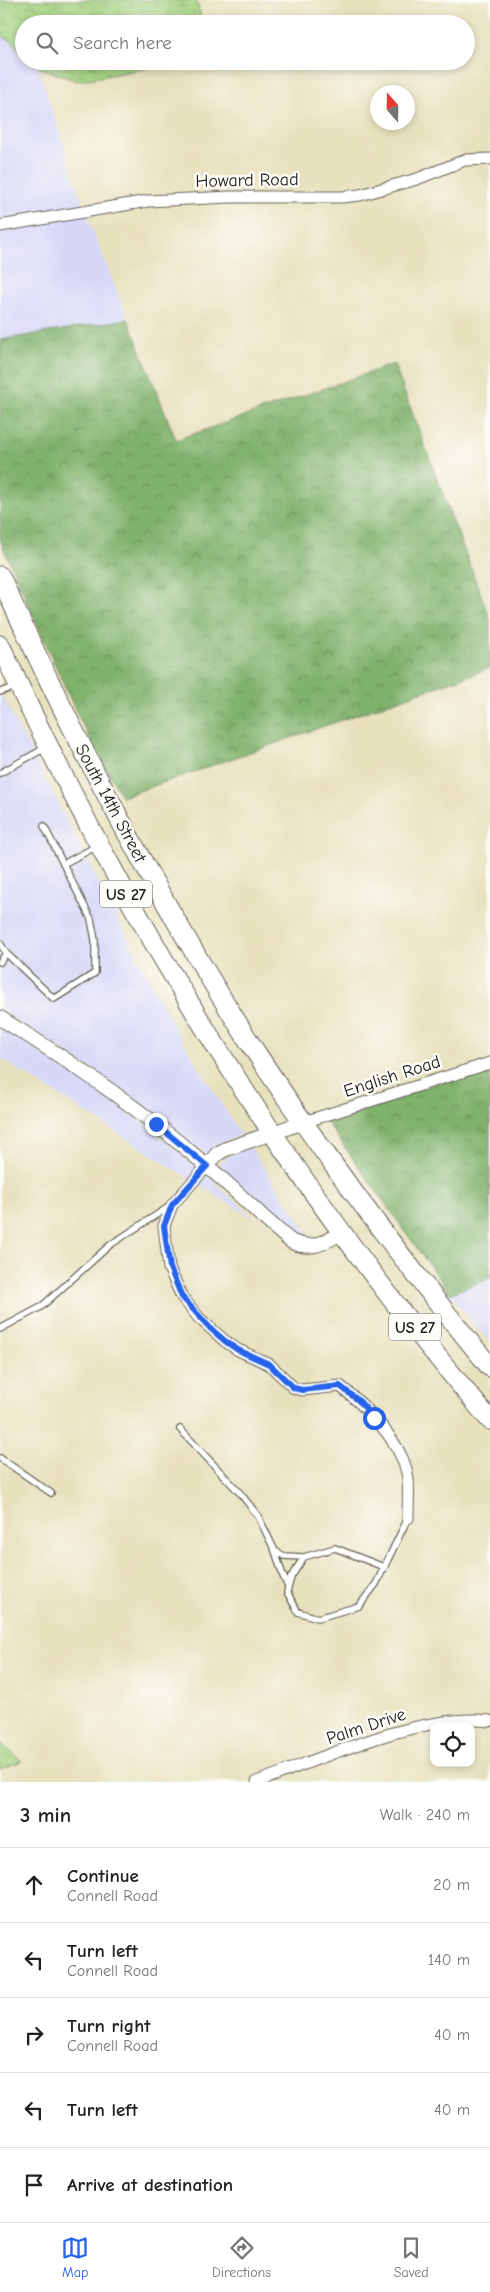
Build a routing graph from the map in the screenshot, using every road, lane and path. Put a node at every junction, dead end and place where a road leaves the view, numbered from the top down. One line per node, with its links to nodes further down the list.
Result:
1 (490, 159): 2 (street, Howard Road)
2 (0, 226)
3 (0, 576): 5 (highway, South 14th Street / US 27)
4 (0, 594): 5 (highway)
5 (15, 609): 19 (highway, South 14th Street / US 27)
6 (0, 644): 7 (highway, South 14th Street / US 27)
7 (19, 685): 8 (lane); 9 (highway, South 14th Street / US 27)
8 (0, 692)
9 (48, 746): 10 (lane); 12 (highway, South 14th Street / US 27)
10 (0, 773)
11 (44, 826): 13 (lane)
12 (100, 844): 13 (lane); 20 (highway, South 14th Street / US 27)
13 (64, 864): 15 (lane)
14 (0, 944): 15 (lane)
15 (6, 954): 16 (lane)
16 (0, 962)
17 (0, 1018): 21 (street)
18 (490, 1063): 19 (street, English Road)
19 (304, 1122): 20 (street); 25 (highway, US 27)
20 (272, 1132): 21 (street); 23 (highway, US 27)
21 (207, 1166): 22 (street); 23 (street)
22 (172, 1205): 24 (lane); 30 (street)
23 (343, 1232): 26 (highway, US 27)
24 (0, 1329)
25 (490, 1367)
26 (490, 1420)
27 (180, 1429): 31 (lane)
28 (0, 1458): 29 (lane)
29 (51, 1493)
30 (408, 1518): 33 (lane)
31 (275, 1551): 32 (lane); 34 (lane)
32 (304, 1557): 33 (lane); 34 (lane)
33 (384, 1567): 34 (lane)
34 (288, 1587)
35 (490, 1721): 36 (street, Palm Drive)
36 (257, 1782)

